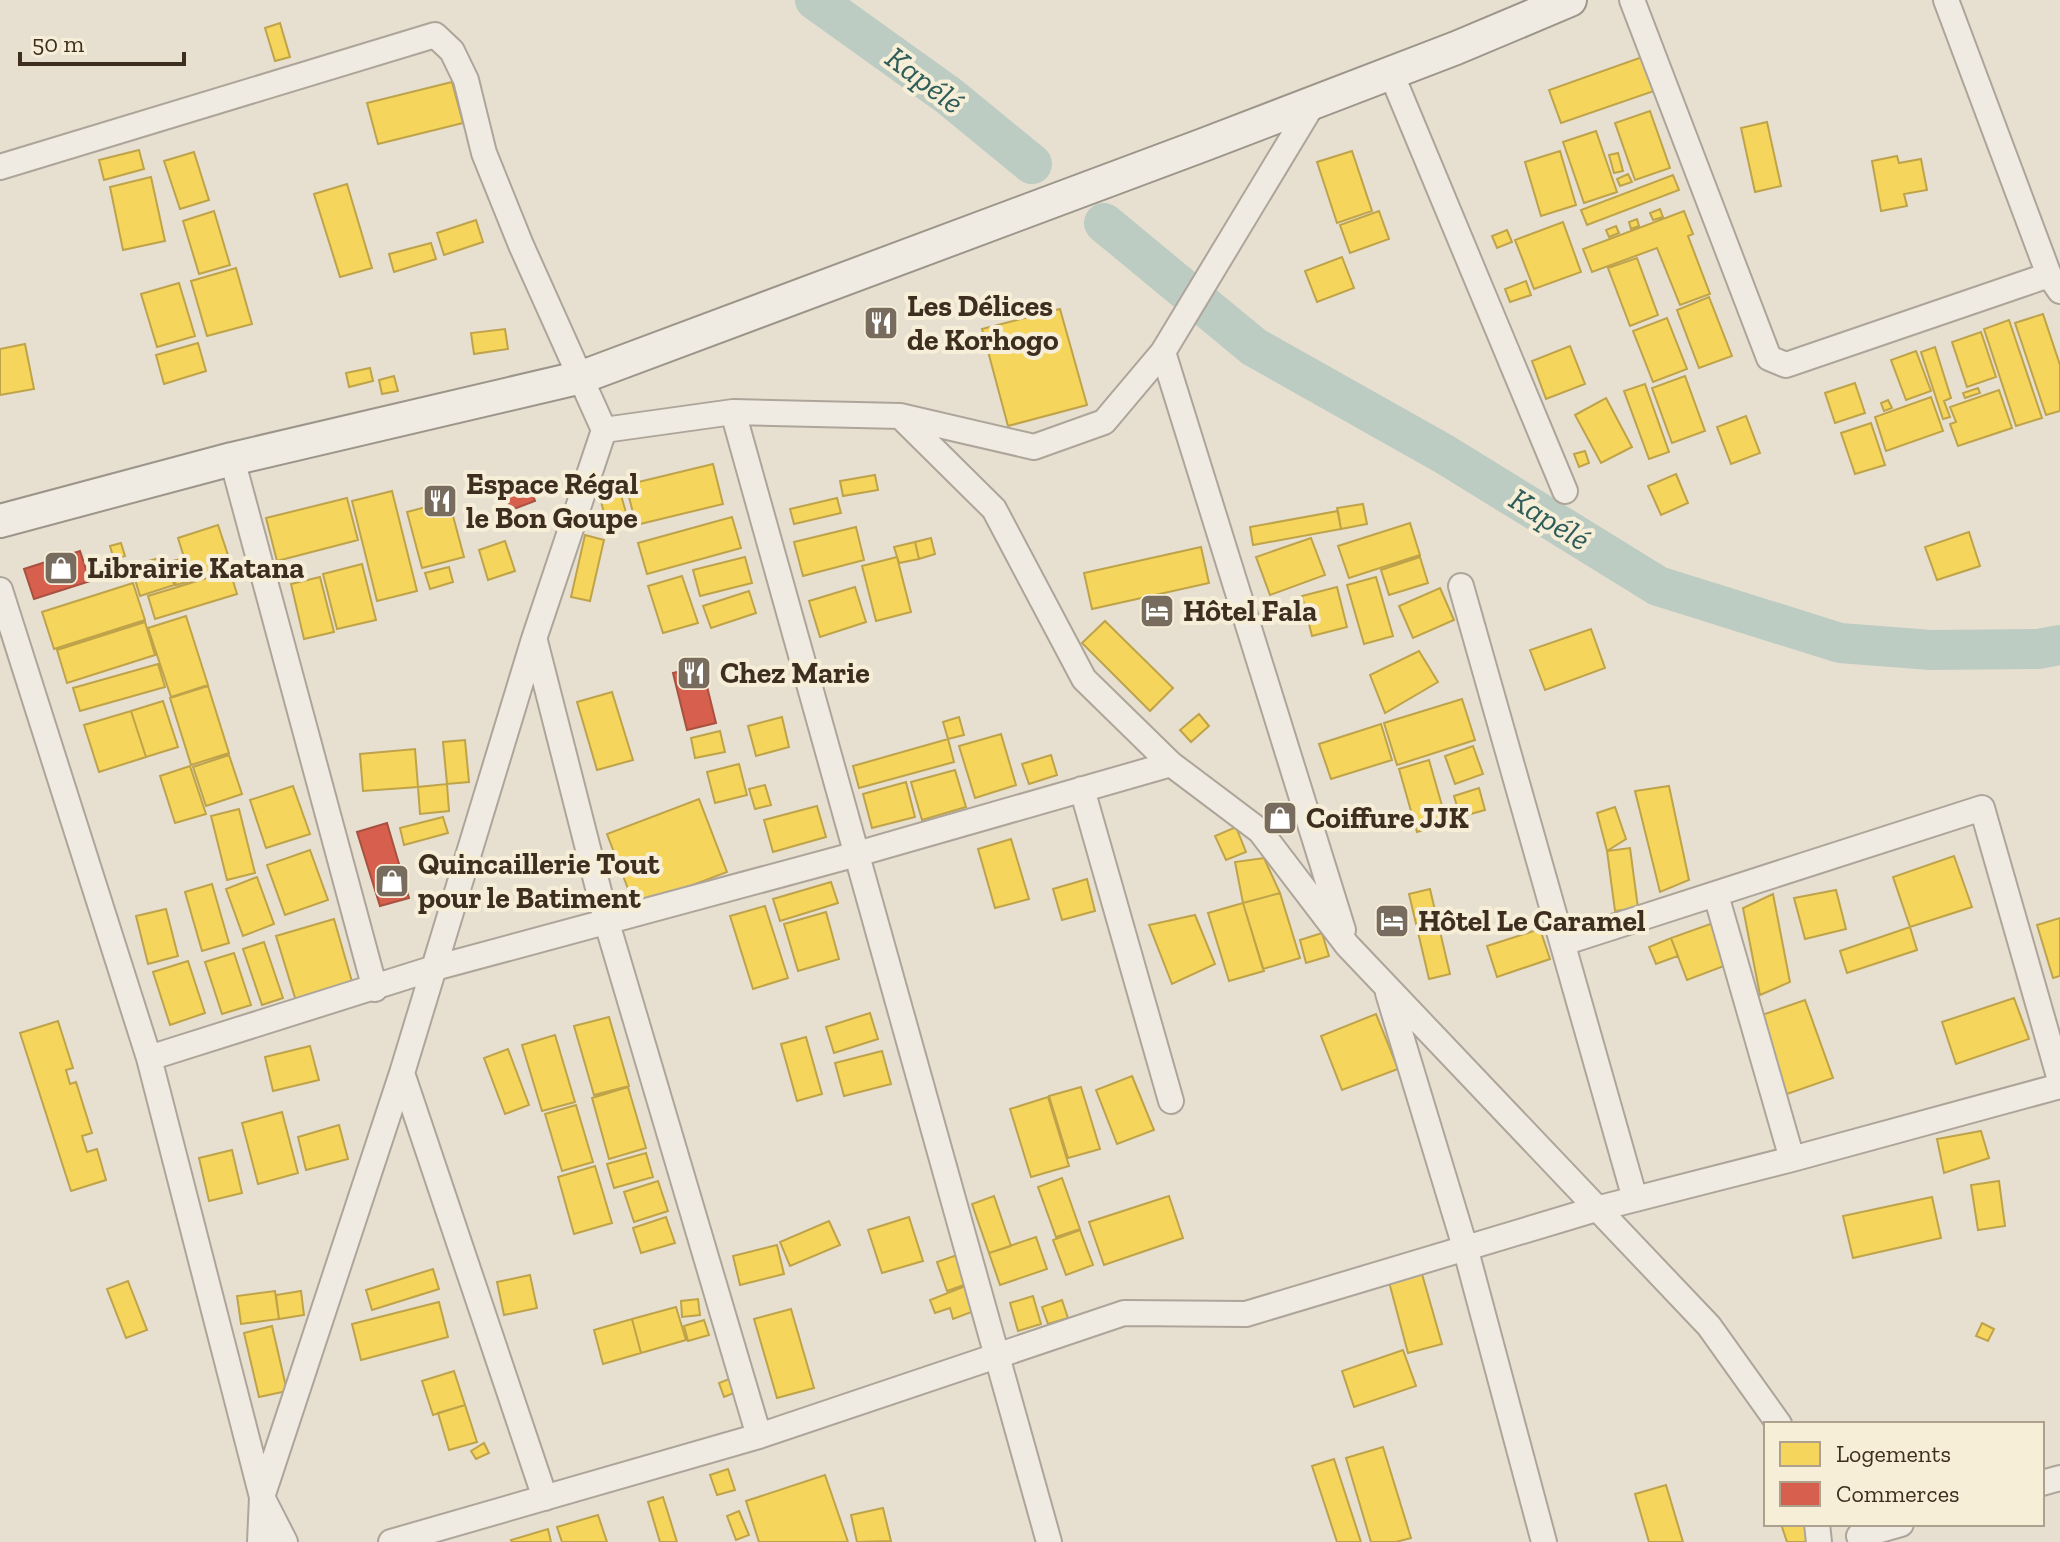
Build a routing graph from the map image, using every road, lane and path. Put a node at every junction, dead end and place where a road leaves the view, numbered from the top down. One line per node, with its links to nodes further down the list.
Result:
1 (1570, 0): 4 (street)
2 (1632, 0): 7 (street)
3 (1946, 0): 7 (street)
4 (1391, 73): 5 (street); 14 (street)
5 (1314, 102): 8 (street); 9 (street)
6 (0, 167): 9 (street)
7 (2055, 283)
8 (1163, 352): 11 (street); 25 (street)
9 (582, 377): 12 (street); 13 (street)
10 (733, 412): 11 (street); 12 (street); 21 (street)
11 (900, 416): 19 (street)
12 (604, 430): 18 (street)
13 (232, 459): 15 (street); 28 (street)
14 (1565, 491)
15 (0, 521)
16 (1461, 586): 24 (street)
17 (0, 590): 29 (street)
18 (534, 639): 23 (street); 26 (street)
19 (1171, 764): 20 (street); 25 (street)
20 (1082, 789): 21 (street); 32 (street)
21 (857, 854): 23 (street); 37 (street)
22 (1716, 895): 24 (street); 31 (street); 33 (street)
23 (607, 923): 26 (street); 39 (street)
24 (1563, 943): 34 (street)
25 (1347, 945): 27 (street)
26 (431, 969): 28 (street); 30 (street)
27 (1386, 987): 35 (street); 36 (street)
28 (375, 989): 29 (street)
29 (149, 1058): 40 (street)
30 (402, 1073): 40 (street); 41 (street)
31 (2060, 1083): 33 (street)
32 (1171, 1101)
33 (1792, 1159): 34 (street)
34 (1635, 1199): 35 (street)
35 (1596, 1209): 36 (street); 38 (street)
36 (1465, 1247): 37 (street); 48 (street)
37 (998, 1356): 39 (street); 47 (street)
38 (1778, 1422)
39 (759, 1436): 41 (street)
40 (262, 1497): 44 (street); 45 (street)
41 (545, 1498): 46 (street)
42 (1892, 1526): 43 (street)
43 (1858, 1534)
44 (260, 1542)
45 (285, 1542)
46 (391, 1542)
47 (1049, 1542)
48 (1544, 1542)

